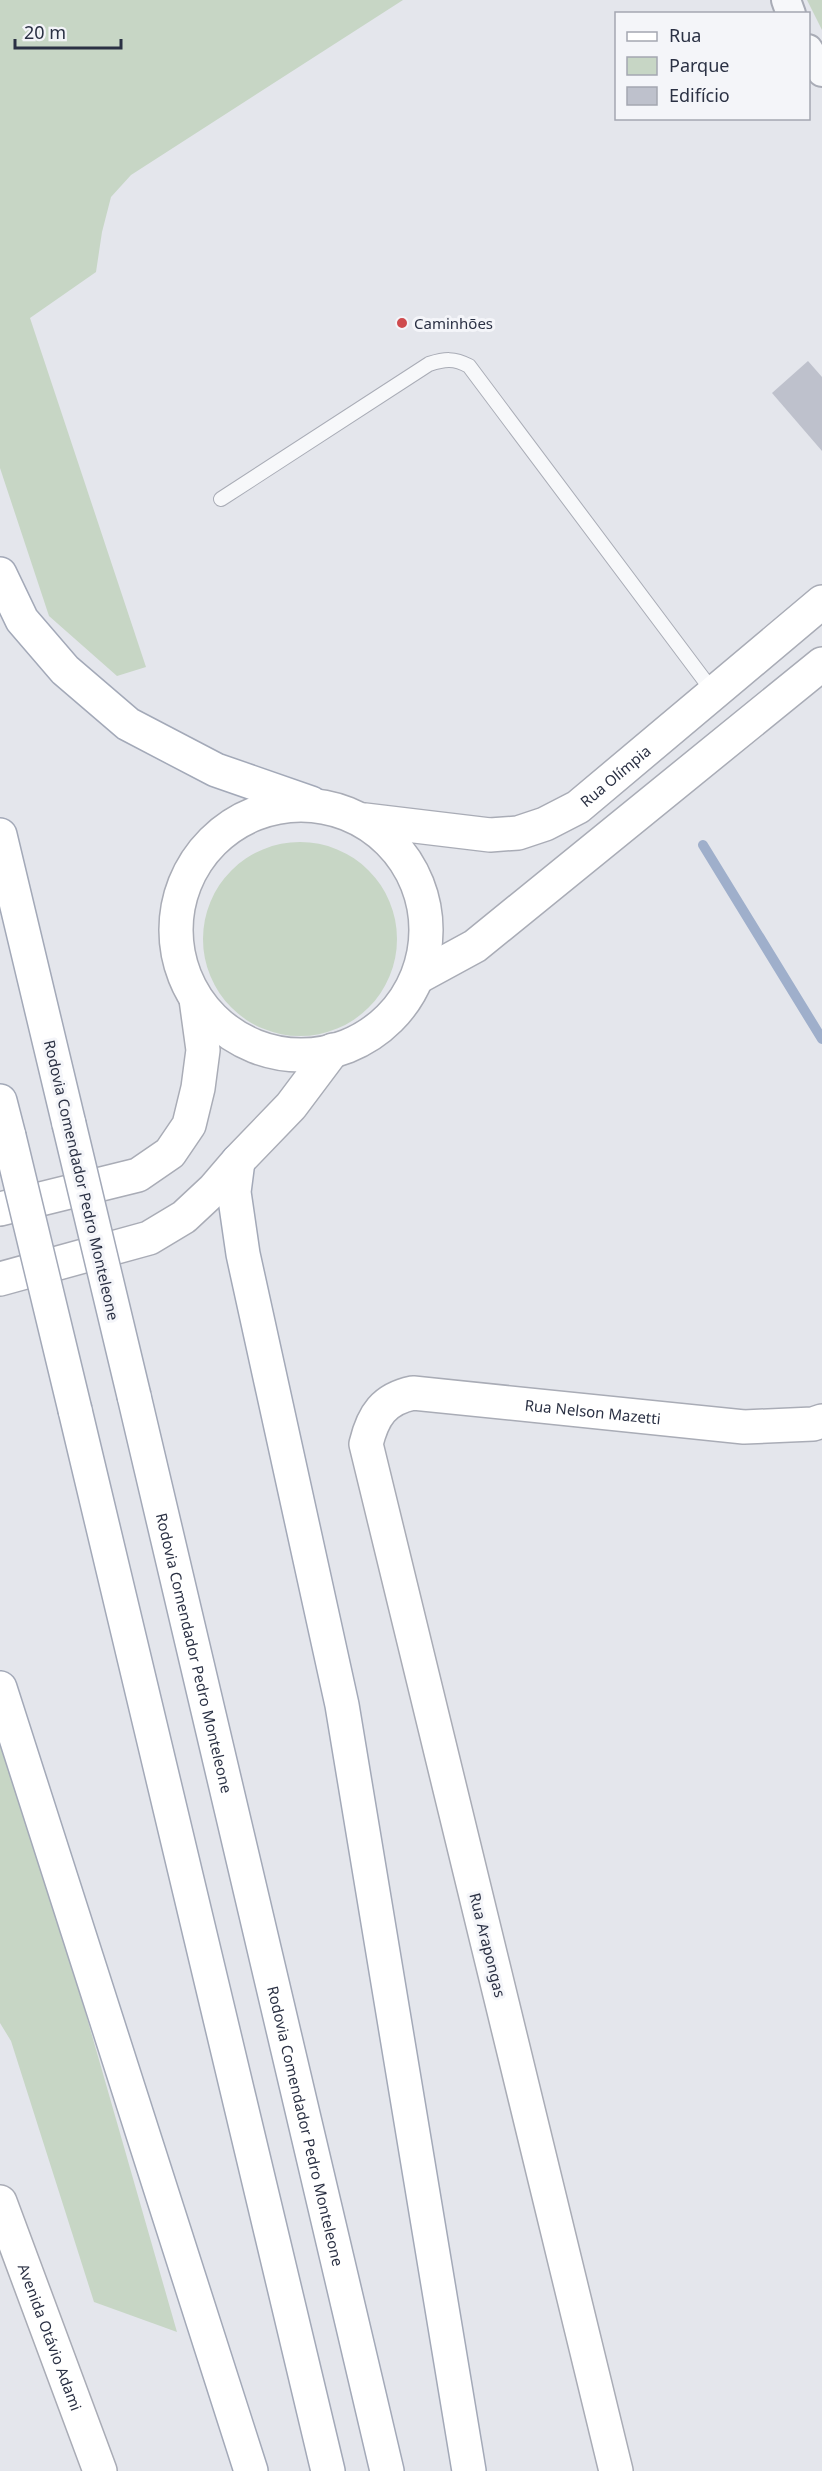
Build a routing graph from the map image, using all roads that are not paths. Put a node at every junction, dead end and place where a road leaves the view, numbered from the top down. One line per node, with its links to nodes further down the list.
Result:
1 (810, 52): 2 (street)
2 (822, 72)
3 (221, 499): 7 (lane)
4 (0, 573): 8 (main road)
5 (822, 602): 7 (main road, Rua Olímpia)
6 (822, 664): 11 (main road)
7 (714, 693): 9 (main road, Rua Olímpia)
8 (311, 803): 9 (main road); 12 (main road)
9 (365, 820): 11 (main road)
10 (0, 835): 25 (main road, Rodovia Comendador Pedro Monteleone, bridge)
11 (418, 977): 13 (main road)
12 (196, 999): 13 (main road); 16 (main road)
13 (333, 1050): 15 (main road)
14 (0, 1101): 24 (main road, bridge)
15 (238, 1161): 17 (main road); 26 (main road)
16 (0, 1209)
17 (0, 1279)
18 (374, 1421): 19 (main road, Rua Nelson Mazetti); 27 (main road, Rua Arapongas)
19 (822, 1421)
20 (0, 1688): 23 (main road)
21 (0, 2202): 22 (main road, Avenida Otávio Adami)
22 (100, 2471)
23 (251, 2471)
24 (327, 2471)
25 (387, 2471)
26 (469, 2471)
27 (616, 2471)

